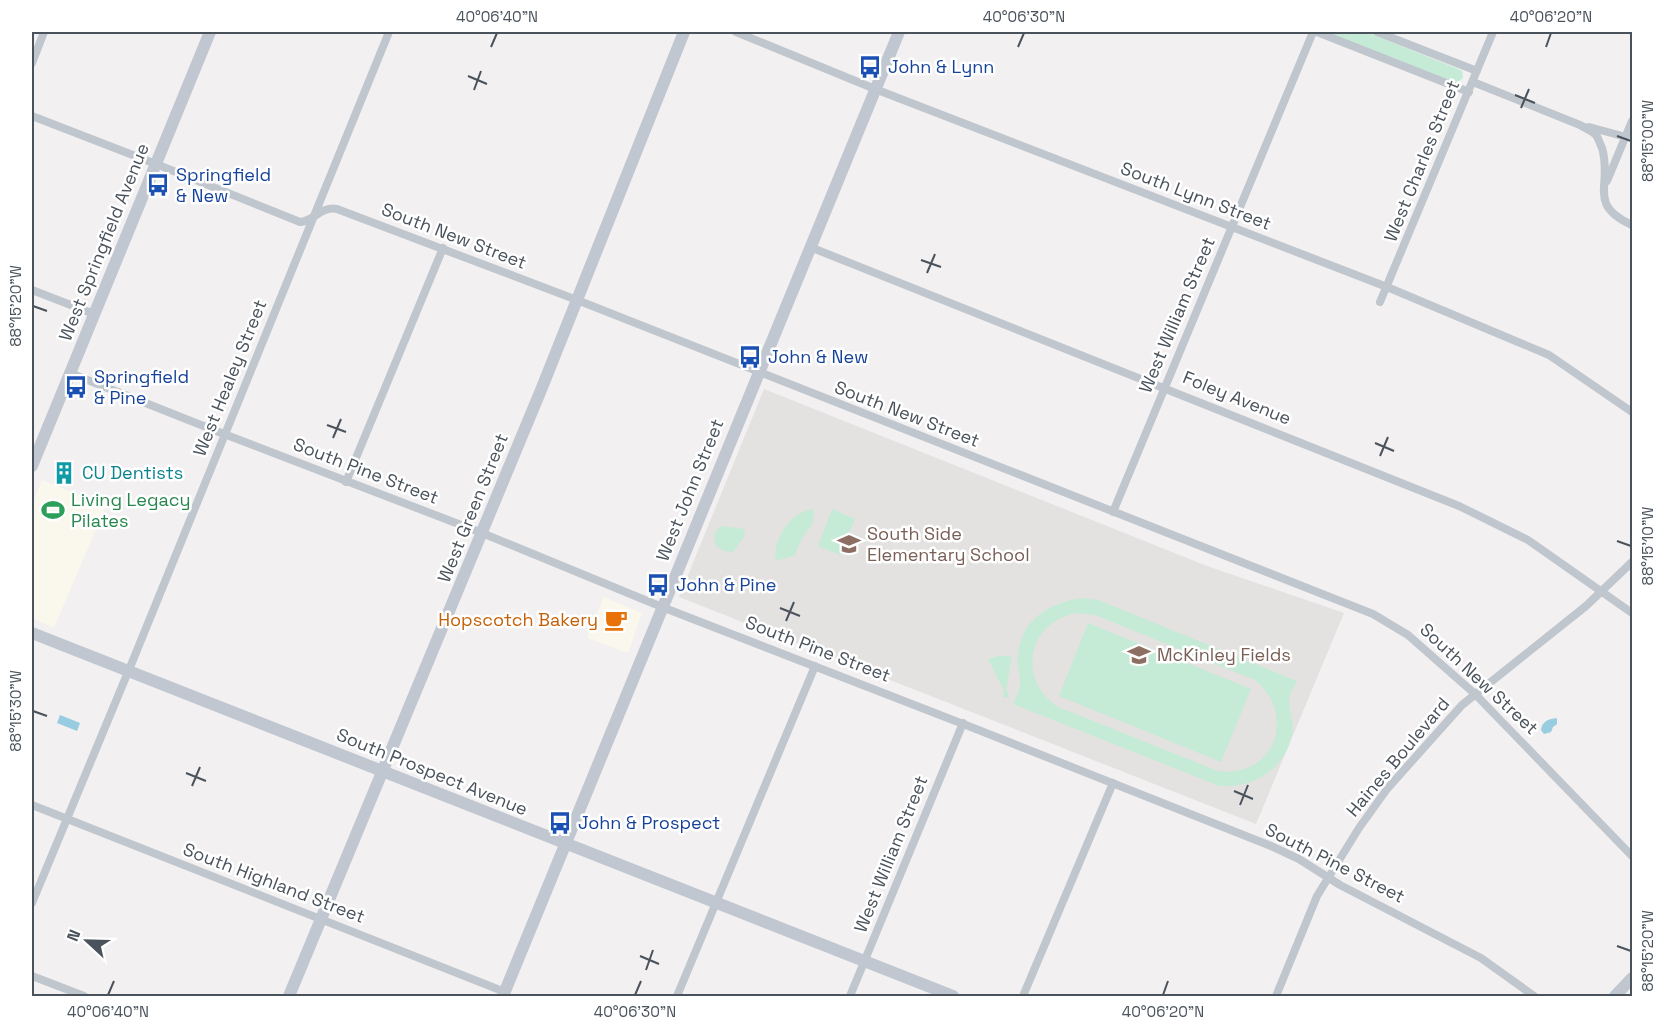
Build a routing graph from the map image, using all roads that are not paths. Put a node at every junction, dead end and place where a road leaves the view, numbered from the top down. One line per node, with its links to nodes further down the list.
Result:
1 (44, 32): 10 (street)
2 (210, 32): 19 (street, West Springfield Avenue)
3 (389, 32): 21 (street, West Healey Street)
4 (684, 32): 28 (street, West Green Street)
5 (736, 32): 13 (street, South Lynn Street)
6 (898, 32): 13 (street, West John Street)
7 (1315, 32): 14 (street); 23 (street, West William Street)
8 (1377, 32): 11 (street)
9 (1493, 32): 11 (street, West Charles Street)
10 (32, 63)
11 (1477, 71): 12 (street, West Charles Street)
12 (1473, 82): 14 (street, West Charles Street); 17 (street)
13 (875, 89): 23 (street, South Lynn Street); 24 (street, West John Street)
14 (1469, 92): 26 (street, West Charles Street)
15 (32, 116): 19 (street, South New Street)
16 (1632, 121): 18 (street)
17 (1580, 124): 18 (street); 20 (street)
18 (1626, 137): 20 (street)
19 (156, 164): 21 (street, South New Street); 30 (street, West Springfield Avenue)
20 (1603, 190): 22 (street)
21 (314, 214): 25 (street, South New Street); 35 (street, West Healey Street)
22 (1632, 225)
23 (1232, 227): 26 (street, South Lynn Street); 33 (street, West William Street)
24 (810, 247): 31 (street, West John Street); 33 (street, Foley Avenue)
25 (443, 248): 28 (street, South New Street); 37 (street)
26 (1387, 287): 29 (street, West Charles Street); 34 (street, South Lynn Street)
27 (32, 290): 30 (street)
28 (577, 300): 31 (street, South New Street); 39 (street, West Green Street)
29 (1380, 302)
30 (94, 314): 32 (street, West Springfield Avenue)
31 (758, 372): 38 (street, South New Street); 42 (street, West John Street)
32 (70, 373): 35 (street, South Pine Street); 36 (street, West Springfield Avenue)
33 (1165, 387): 38 (street, West William Street); 41 (street, Foley Avenue)
34 (1632, 412)
35 (225, 435): 37 (street, South Pine Street); 46 (street, West Healey Street)
36 (32, 465)
37 (346, 482): 39 (street, South Pine Street)
38 (1113, 512): 47 (street, South New Street)
39 (482, 533): 42 (street, South Pine Street); 49 (street, West Green Street)
40 (1632, 562): 41 (street, Haines Boulevard)
41 (1602, 590): 43 (street, Foley Avenue); 47 (street, Haines Boulevard)
42 (662, 607): 45 (street, South Pine Street); 53 (street, West John Street)
43 (1632, 614)
44 (32, 633): 46 (street, South Prospect Avenue)
45 (815, 666): 48 (street, South Pine Street); 57 (street)
46 (129, 671): 49 (street, South Prospect Avenue); 52 (street, West Healey Street)
47 (1475, 694): 54 (street, South New Street); 55 (street, Haines Boulevard)
48 (963, 723): 50 (street, South Pine Street); 59 (street, West William Street)
49 (383, 772): 53 (street, South Prospect Avenue); 58 (street, West Green Street)
50 (1113, 783): 55 (street, South Pine Street); 68 (street)
51 (32, 805): 52 (street, South Highland Street)
52 (67, 819): 56 (street, West Healey Street); 58 (street, South Highland Street)
53 (565, 843): 57 (street, South Prospect Avenue); 62 (street, West John Street)
54 (1632, 856)
55 (1328, 878): 69 (street, Haines Boulevard); 70 (street, South Pine Street)
56 (32, 903)
57 (716, 903): 59 (street, South Prospect Avenue); 65 (street)
58 (322, 919): 62 (street, South Highland Street); 64 (street, West Green Street)
59 (864, 962): 66 (street, West William Street); 67 (street, South Prospect Avenue)
60 (32, 976): 63 (street)
61 (1632, 978): 71 (street)
62 (504, 994)
63 (84, 996)
64 (289, 996)
65 (677, 996)
66 (850, 996)
67 (954, 996)
68 (1023, 996)
69 (1276, 996)
70 (1534, 996)
71 (1615, 996)

